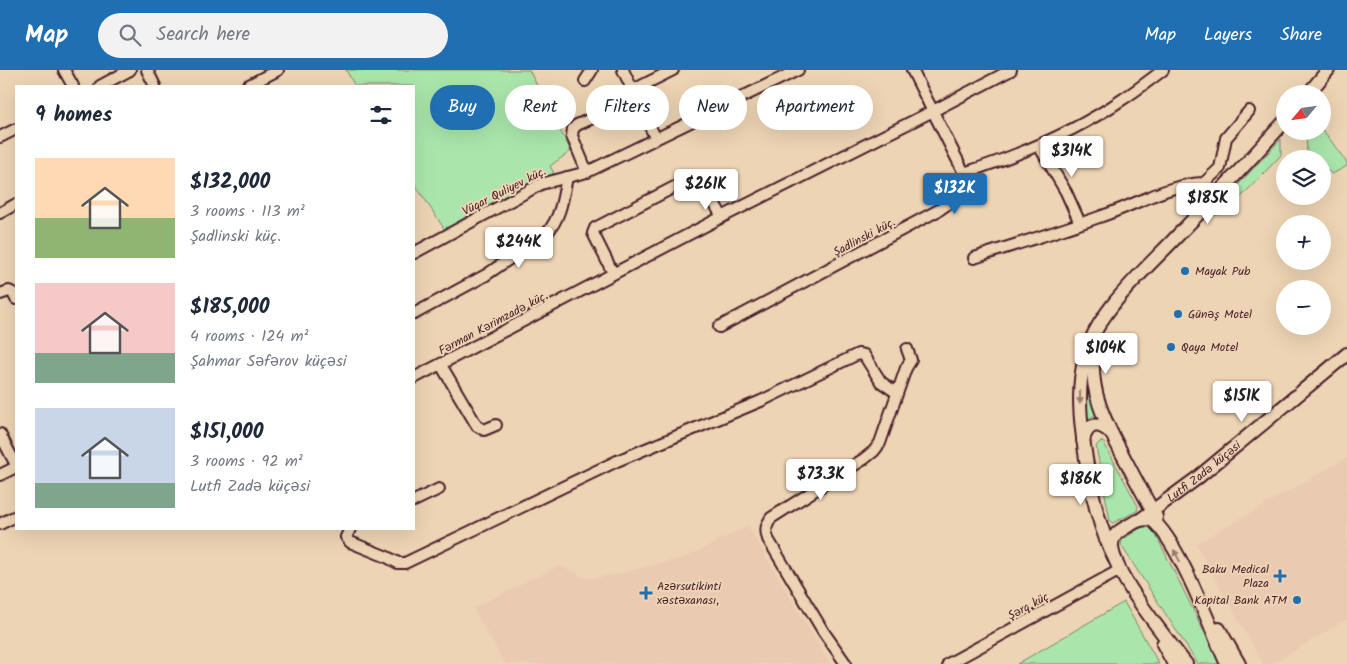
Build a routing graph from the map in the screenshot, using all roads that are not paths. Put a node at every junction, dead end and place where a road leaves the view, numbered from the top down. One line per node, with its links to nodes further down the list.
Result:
1 (64, 70): 14 (street)
2 (130, 70): 15 (street)
3 (147, 70): 16 (street)
4 (278, 70): 17 (street)
5 (592, 70): 13 (street)
6 (623, 70): 18 (street)
7 (673, 70): 19 (street)
8 (798, 70): 28 (street, Vüqar Quliyev küç.)
9 (912, 70): 21 (street)
10 (1163, 70): 29 (street)
11 (1328, 70): 20 (main road)
12 (1007, 71): 21 (street, Fərman Kərimzadə küç.)
13 (585, 80)
14 (72, 85)
15 (102, 85)
16 (155, 85)
17 (249, 85)
18 (630, 85)
19 (649, 85)
20 (1316, 85)
21 (933, 111): 31 (street); 37 (street, Fərman Kərimzadə küç.)
22 (1249, 111): 32 (street)
23 (586, 120): 30 (street)
24 (15, 130): 27 (street)
25 (651, 130): 28 (street)
26 (1276, 131): 34 (main road)
27 (0, 137)
28 (655, 138): 30 (street, Vüqar Quliyev küç.)
29 (1039, 146): 31 (street); 38 (street)
30 (587, 172): 33 (street, Vüqar Quliyev küç.)
31 (964, 173): 46 (street, Şadlinski küç.)
32 (1213, 175): 34 (street); 38 (street)
33 (567, 177): 39 (street, Vüqar Quliyev küç.); 44 (street)
34 (1224, 187): 45 (main road)
35 (15, 205): 36 (street)
36 (0, 213)
37 (722, 217): 41 (street, Fərman Kərimzadə küç.); 41 (street)
38 (1080, 223): 40 (street)
39 (415, 252)
40 (974, 258)
41 (613, 273): 49 (street, Fərman Kərimzadə küç.)
42 (0, 294): 43 (street)
43 (15, 297)
44 (415, 313)
45 (1106, 314): 53 (main road); 55 (main road, one-way to 55)
46 (718, 327)
47 (907, 349): 51 (street)
48 (1347, 354): 61 (main road, Lutfi Zadə küçəsi)
49 (441, 365): 50 (street, Fərman Kərimzadə küç.); 52 (street)
50 (415, 378)
51 (897, 394): 65 (street); 70 (street)
52 (496, 425)
53 (1111, 433): 55 (main road); 61 (main road)
54 (0, 434): 56 (street)
55 (1083, 440): 67 (main road)
56 (15, 464)
57 (15, 467): 58 (street)
58 (0, 475)
59 (439, 489): 60 (street)
60 (415, 501)
61 (1152, 511): 63 (main road, Lutfi Zadə küçəsi); 66 (main road)
62 (15, 516): 64 (street)
63 (1140, 520): 66 (main road); 67 (main road, Lutfi Zadə küçəsi)
64 (0, 524)
65 (348, 530)
66 (1168, 539): 68 (main road, one-way to 66)
67 (1118, 565): 69 (main road); 71 (street, Şərq küç)
68 (1187, 574): 74 (main road); 75 (main road)
69 (1139, 601): 72 (main road); 73 (main road)
70 (846, 664)
71 (948, 664)
72 (1174, 664)
73 (1186, 664)
74 (1226, 664)
75 (1239, 664)

